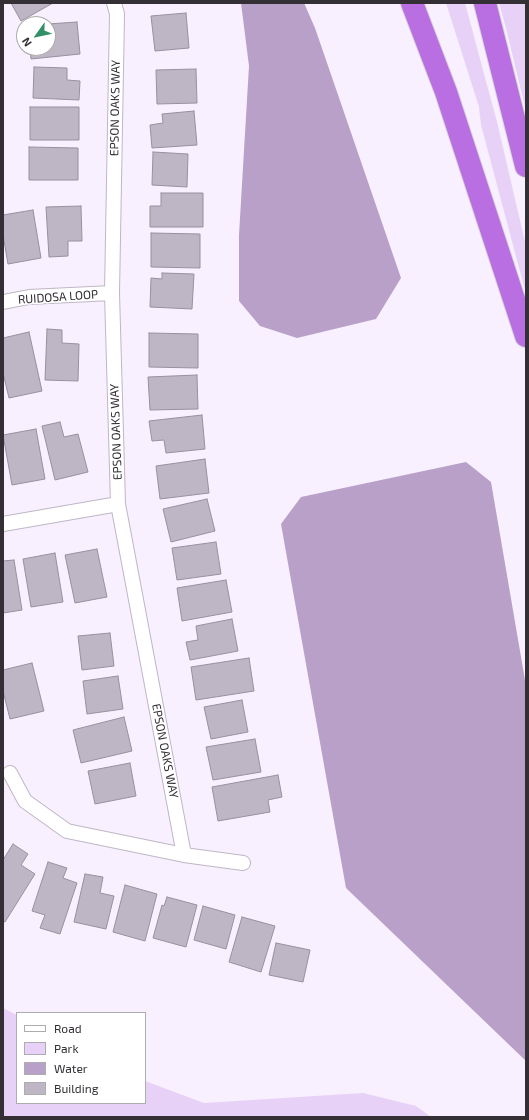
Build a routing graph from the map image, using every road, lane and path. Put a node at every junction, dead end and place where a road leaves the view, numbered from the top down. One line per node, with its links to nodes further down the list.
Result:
1 (114, 3): 5 (street, EPSON OAKS WAY)
2 (412, 3): 7 (highway)
3 (485, 3): 4 (highway)
4 (526, 166)
5 (112, 293): 6 (street, RUIDOSA LOOP); 8 (street, EPSON OAKS WAY)
6 (3, 302)
7 (526, 336)
8 (118, 504): 9 (street); 11 (street, EPSON OAKS WAY)
9 (3, 524)
10 (10, 773): 11 (street)
11 (184, 855): 12 (street)
12 (243, 863)

